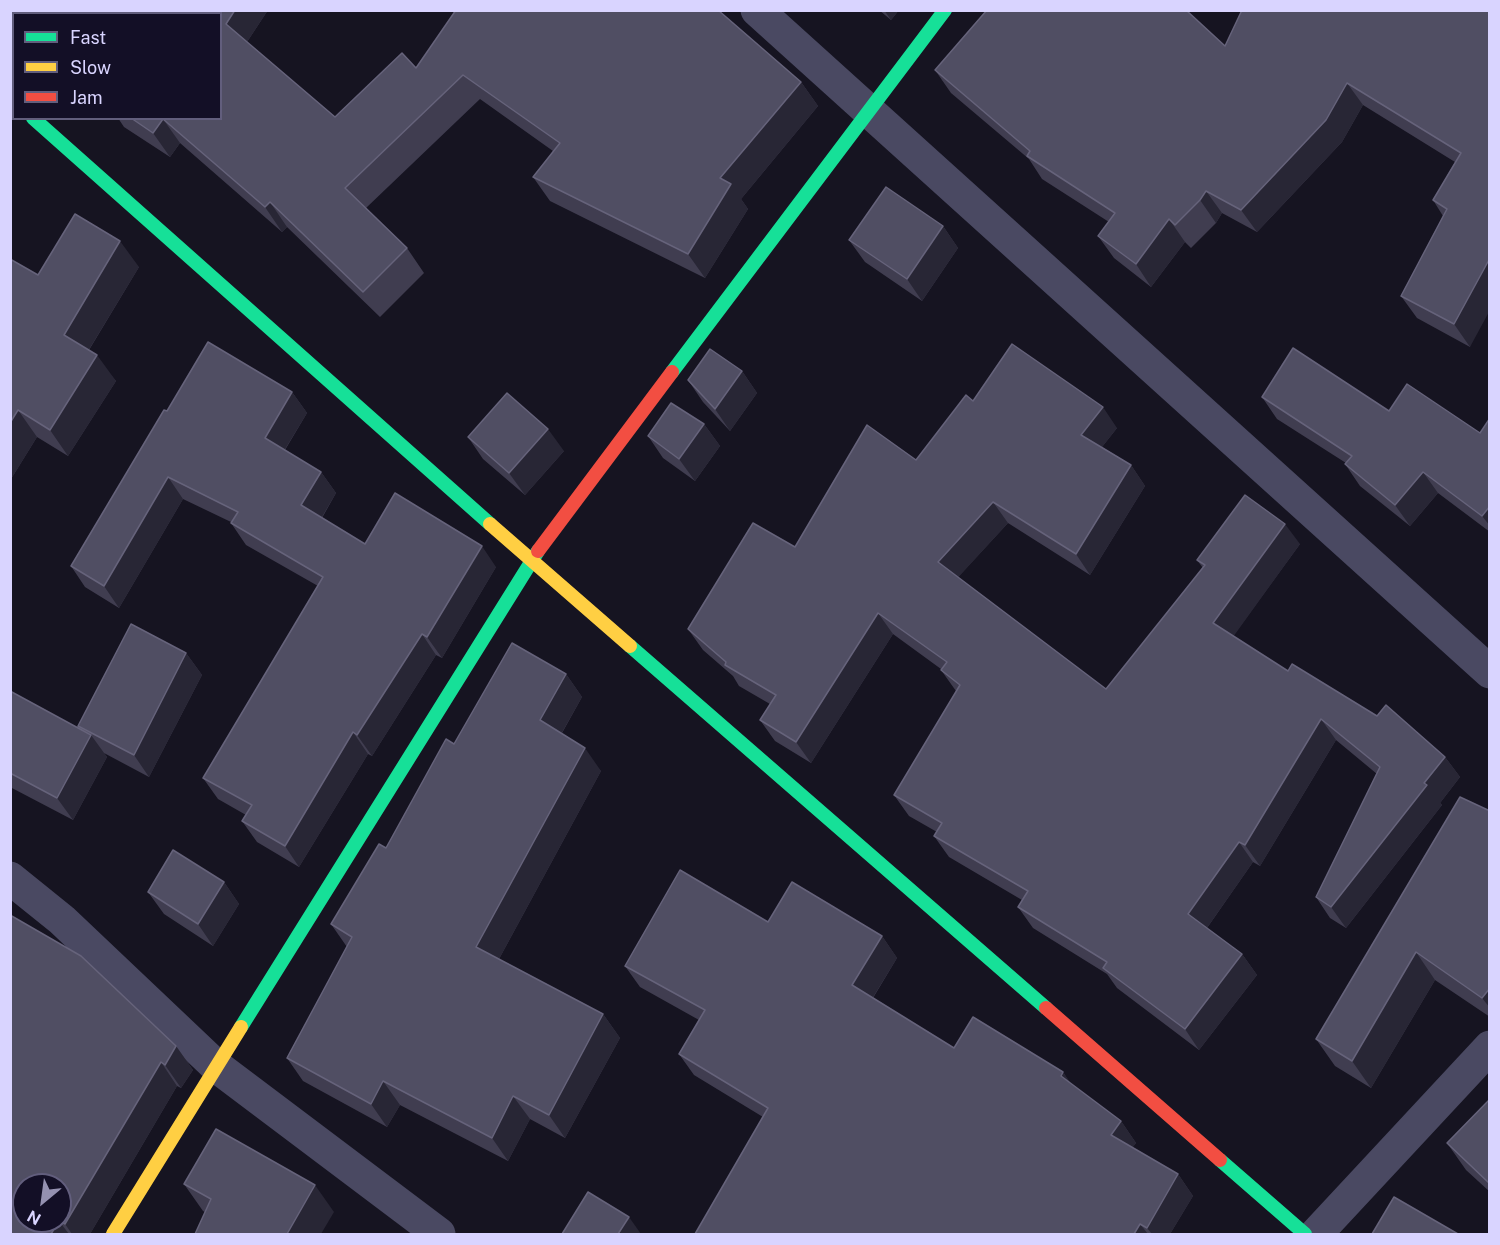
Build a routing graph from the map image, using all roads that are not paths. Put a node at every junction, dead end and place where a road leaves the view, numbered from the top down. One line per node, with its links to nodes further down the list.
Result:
1 (757, 10): 3 (street)
2 (945, 10): 3 (street)
3 (868, 112): 5 (street); 6 (street)
4 (35, 120): 5 (street)
5 (531, 560): 9 (street); 12 (street)
6 (1490, 672)
7 (10, 878): 9 (street)
8 (1490, 1047): 13 (street)
9 (216, 1065): 10 (street); 11 (street)
10 (113, 1234)
11 (439, 1234)
12 (1305, 1234)
13 (1316, 1234)

